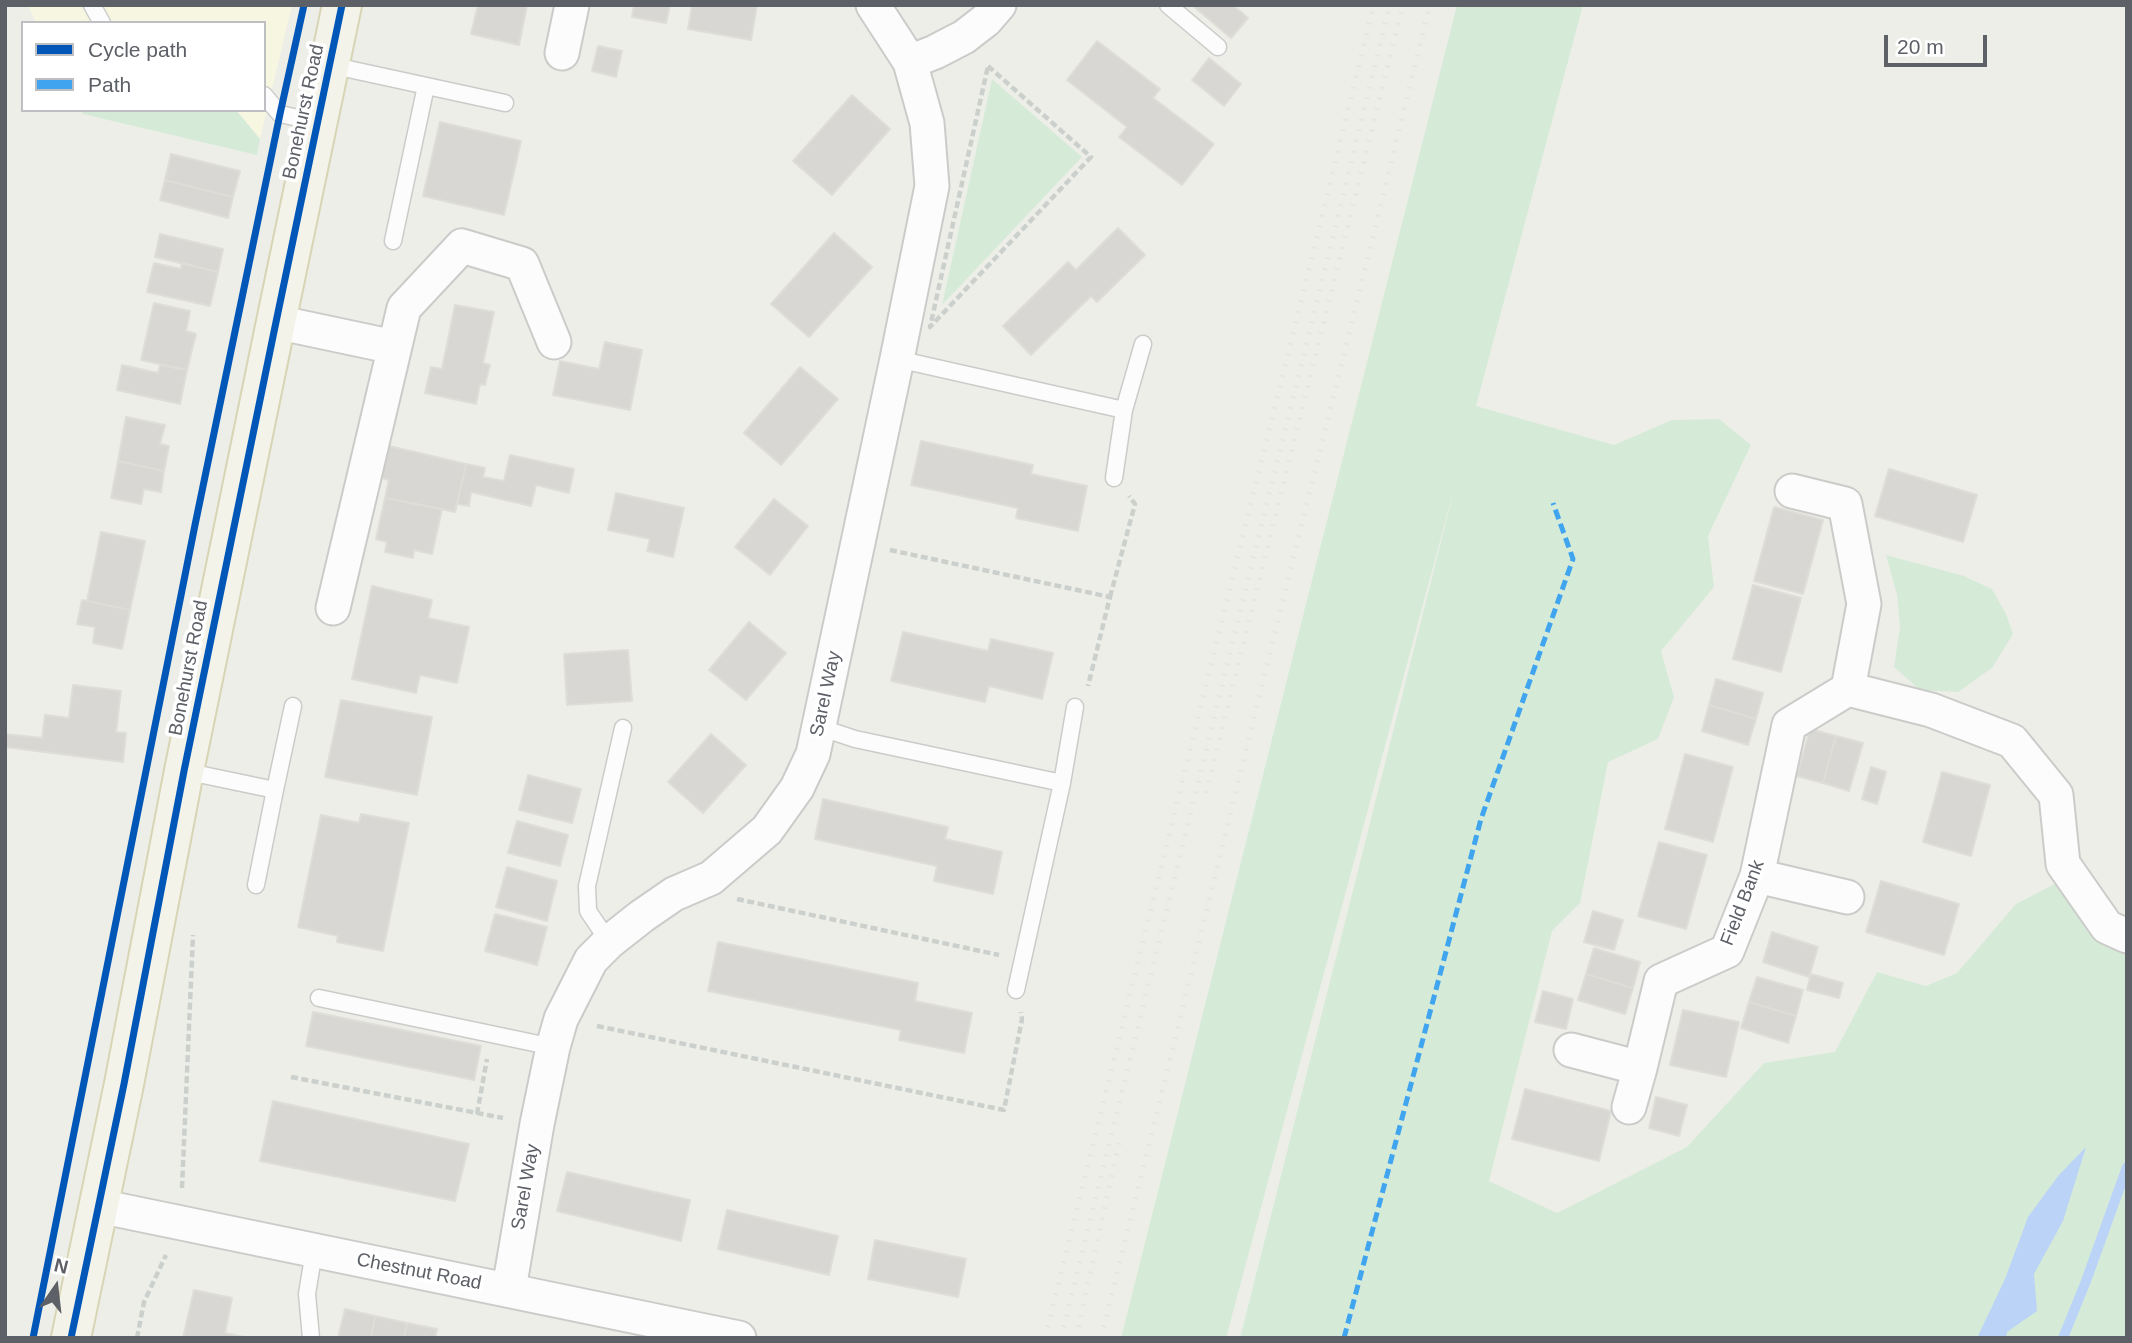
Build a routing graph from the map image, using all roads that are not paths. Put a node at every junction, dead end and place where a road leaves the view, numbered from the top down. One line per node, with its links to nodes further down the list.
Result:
1 (92, 5): 7 (lane)
2 (342, 5): 11 (main road, Bonehurst Road)
3 (572, 5): 9 (street)
4 (873, 5): 10 (street, Sarel Way)
5 (999, 5): 10 (street)
6 (1168, 5): 8 (lane)
7 (101, 21)
8 (1218, 47)
9 (562, 53)
10 (910, 62): 21 (street, Sarel Way)
11 (330, 65): 12 (lane); 15 (main road, Bonehurst Road)
12 (426, 86): 14 (lane); 16 (lane)
13 (266, 97): 15 (lane)
14 (505, 103)
15 (317, 122): 17 (main road, Bonehurst Road)
16 (393, 241)
17 (276, 322): 20 (street); 31 (main road, Bonehurst Road)
18 (554, 342): 20 (street)
19 (1143, 344): 22 (lane)
20 (394, 347): 25 (street)
21 (897, 359): 22 (lane); 29 (street, Sarel Way)
22 (1124, 410): 23 (lane)
23 (1114, 478)
24 (1792, 491): 26 (street)
25 (333, 608)
26 (1848, 689): 34 (street, Field Bank); 37 (street)
27 (293, 706): 33 (lane)
28 (1075, 707): 32 (lane)
29 (819, 727): 32 (lane); 38 (street, Sarel Way)
30 (623, 728): 38 (lane)
31 (184, 771): 33 (lane); 45 (main road, Bonehurst Road)
32 (1062, 783): 39 (lane)
33 (275, 790): 35 (lane)
34 (1757, 876): 36 (street); 43 (street, Field Bank)
35 (256, 885)
36 (1847, 897)
37 (2127, 936)
38 (609, 942): 41 (street, Sarel Way)
39 (1016, 990)
40 (319, 998): 41 (lane)
41 (557, 1033): 47 (street, Sarel Way)
42 (1571, 1050): 43 (street)
43 (1640, 1068): 44 (street, Field Bank)
44 (1629, 1107)
45 (99, 1206): 46 (street, Chestnut Road); 48 (main road, Bonehurst Road)
46 (314, 1251): 47 (street, Chestnut Road); 49 (lane)
47 (509, 1289): 50 (street, Chestnut Road)
48 (71, 1338)
49 (311, 1338)
50 (739, 1338)

